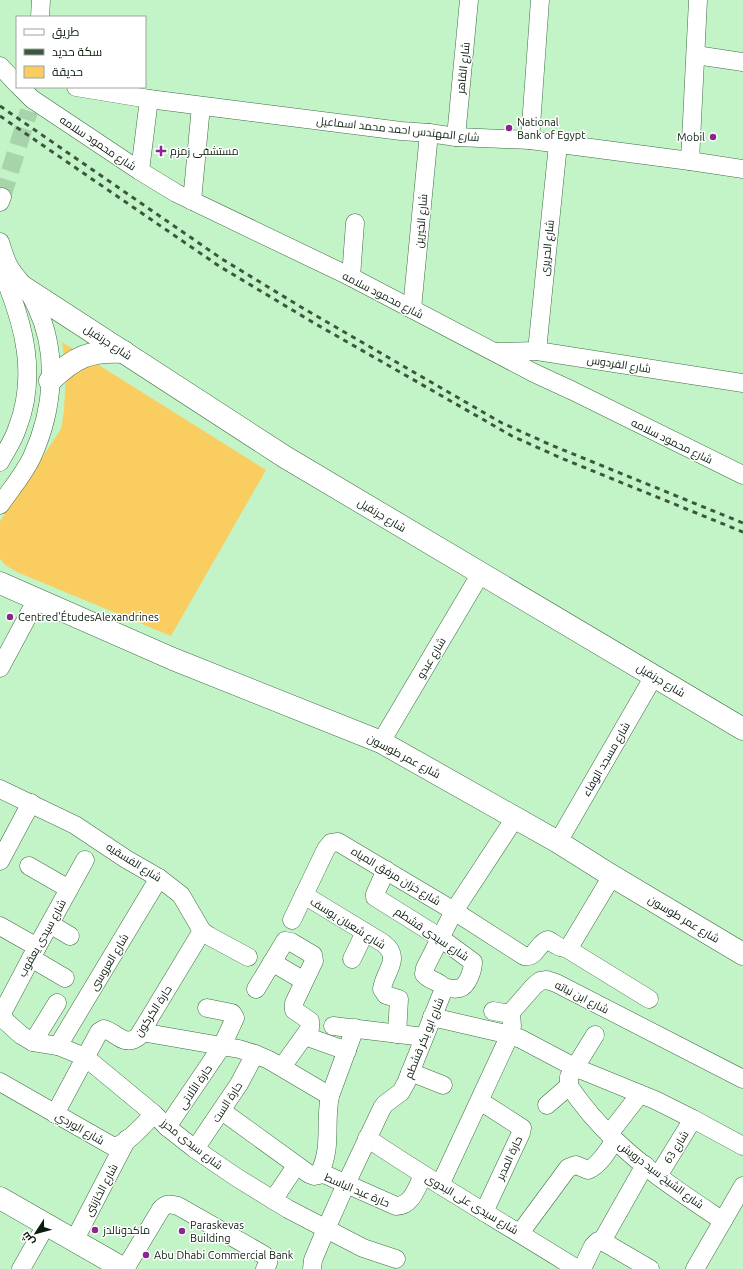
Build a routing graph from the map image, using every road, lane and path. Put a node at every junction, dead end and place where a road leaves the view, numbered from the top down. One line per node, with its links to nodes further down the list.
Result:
1 (41, 0): 5 (street)
2 (470, 0): 15 (street, شارع القاهر)
3 (540, 0): 16 (street)
4 (698, 0): 6 (street)
5 (40, 16)
6 (696, 55): 7 (street); 18 (street)
7 (743, 62)
8 (0, 66): 9 (street)
9 (16, 83)
10 (82, 88): 12 (street, شارع المهندس احمد محمد اسماعيل)
11 (29, 96): 20 (street, شارع محمود سلامه)
12 (149, 99): 13 (street, شارع المهندس احمد محمد اسماعيل); 20 (street)
13 (201, 106): 14 (street, شارع المهندس احمد محمد اسماعيل); 21 (street)
14 (429, 133): 15 (street, شارع المهندس احمد محمد اسماعيل); 27 (street, شارع الخيرين)
15 (456, 137): 16 (street, شارع المهندس احمد محمد اسماعيل)
16 (530, 140): 17 (street, شارع المهندس احمد محمد اسماعيل)
17 (558, 144): 18 (street, شارع المهندس احمد محمد اسماعيل); 28 (street, شارع الحريرى)
18 (690, 161): 19 (street, شارع المهندس احمد محمد اسماعيل)
19 (743, 169)
20 (140, 171): 21 (street, شارع محمود سلامه)
21 (192, 201): 25 (street, شارع محمود سلامه)
22 (356, 223): 25 (street)
23 (0, 242): 26 (street)
24 (1, 273): 26 (main road, شارع جرنفيل); 33 (street)
25 (351, 278): 27 (street, شارع محمود سلامه)
26 (27, 290): 29 (main road, شارع جرنفيل); 31 (street)
27 (412, 309): 30 (street, شارع محمود سلامه)
28 (537, 351): 30 (street, شارع الفردوس); 32 (street, شارع الفردوس)
29 (124, 352): 31 (main road); 38 (main road, شارع جرنفيل)
30 (494, 352): 36 (street, شارع محمود سلامه)
31 (50, 381): 34 (street)
32 (743, 383)
33 (10, 444): 34 (street); 35 (street)
34 (32, 458): 37 (street)
35 (0, 462)
36 (743, 475)
37 (0, 505)
38 (481, 573): 42 (main road, شارع جرنفيل); 44 (street, شارع عبدو)
39 (0, 583): 40 (main road, شارع عمر طوسون)
40 (37, 599): 41 (street); 44 (main road, شارع عمر طوسون)
41 (0, 668)
42 (654, 676): 43 (main road, شارع جرنفيل); 48 (street, شارع مسجد الوفاء)
43 (743, 729)
44 (381, 742): 47 (main road, شارع عمر طوسون)
45 (0, 789): 46 (street, شارع الفسقيه)
46 (31, 803): 50 (street); 54 (street, شارع الفسقيه)
47 (515, 818): 48 (main road, شارع عمر طوسون); 57 (street, شارع ابو بكر قشطم)
48 (558, 842): 53 (main road, شارع عمر طوسون)
49 (85, 860): 55 (street, شارع سيدى يعقوب)
50 (0, 861)
51 (30, 866): 55 (street)
52 (386, 870): 56 (street, شارع خزان مرفق المياه); 57 (street, شارع خزان مرفق المياه); 64 (street, شارع سيدى قشطم)
53 (612, 876): 65 (street); 67 (main road, شارع عمر طوسون)
54 (159, 878): 61 (street, شارع الفسقيه); 91 (street, شارع العروسى)
55 (69, 889): 59 (street, شارع سيدى يعقوب)
56 (304, 895): 58 (street); 62 (street, شارع شعبان يوسف)
57 (454, 911): 64 (street, شارع ابو بكر قشطم); 65 (street, شارع خزان مرفق المياه)
58 (292, 920)
59 (50, 924): 63 (street); 66 (street, شارع سيدى يعقوب)
60 (0, 926): 66 (street)
61 (202, 930): 68 (street, شارع الفسقيه); 84 (street, حارة الكركون)
62 (365, 932): 69 (street); 85 (street, شارع شعبان يوسف)
63 (70, 936)
64 (439, 937): 73 (street, شارع ابو بكر قشطم); 73 (street, شارع سيدى قشطم)
65 (566, 948): 75 (street)
66 (34, 953): 71 (street); 80 (street, شارع سيدى يعقوب)
67 (743, 954)
68 (248, 957)
69 (352, 959)
70 (272, 962): 72 (street); 72 (street); 74 (street)
71 (66, 978)
72 (304, 981): 88 (street)
73 (443, 987): 81 (street, شارع ابو بكر قشطم)
74 (256, 989)
75 (649, 998)
76 (57, 1003): 90 (street)
77 (207, 1008): 92 (street, حارة الألاتى)
78 (493, 1010): 79 (street)
79 (511, 1014): 86 (street); 99 (street, شارع ابن نباته)
80 (0, 1017): 90 (street, شارع سيدى محرز)
81 (432, 1017): 86 (street); 89 (street, شارع ابو بكر قشطم)
82 (333, 1026): 83 (street)
83 (355, 1028): 85 (street); 93 (street)
84 (141, 1032): 92 (street); 95 (street, حارة الكركون)
85 (396, 1034): 89 (street)
86 (510, 1034): 97 (street); 105 (street)
87 (595, 1035): 97 (street)
88 (305, 1036): 93 (street); 96 (street)
89 (424, 1037): 98 (street, شارع ابو بكر قشطم)
90 (33, 1042): 91 (street, شارع سيدى محرز)
91 (58, 1046): 95 (street, شارع سيدى محرز)
92 (222, 1046): 94 (street); 111 (street, حارة الألاتى)
93 (347, 1051): 104 (street)
94 (255, 1054): 96 (street); 107 (street, حارة الست)
95 (85, 1057): 108 (street, حارة الكركون); 109 (street, شارع سيدى محرز)
96 (282, 1067): 104 (street)
97 (574, 1067): 102 (street); 103 (street)
98 (410, 1072): 101 (street); 113 (street, شارع ابو بكر قشطم)
99 (743, 1079)
100 (0, 1082): 108 (street, شارع الوردي)
101 (443, 1085)
102 (569, 1086): 106 (street); 112 (street, شارع الشيخ سيد درويش)
103 (640, 1094): 110 (street); 112 (street)
104 (330, 1096): 119 (street)
105 (480, 1101): 122 (street); 126 (street, حارة المدبر)
106 (547, 1105)
107 (222, 1111): 116 (street, حارة الست); 117 (street, حارة عبد الباسط)
108 (55, 1114): 114 (street, شارع الوردي)
109 (154, 1114): 111 (street, شارع سيدى محرز); 114 (street, شارع الوردي)
110 (693, 1119): 115 (street); 118 (street, شارع 63)
111 (167, 1127): 116 (street, شارع سيدى محرز)
112 (612, 1137): 118 (street, شارع الشيخ سيد درويش); 130 (street)
113 (367, 1138): 120 (street, شارع سيدى على البدوى); 121 (street, شارع ابو بكر قشطم)
114 (127, 1140): 131 (street, شارع الخازنتى)
115 (743, 1146)
116 (195, 1149): 125 (street, شارع سيدى محرز)
117 (296, 1166): 119 (street, حارة عبد الباسط); 125 (street)
118 (652, 1170): 127 (street, شارع الشيخ سيد درويش); 132 (street, شارع 63)
119 (319, 1174): 121 (street, حارة عبد الباسط)
120 (423, 1175): 121 (street, حارة عبد الباسط); 122 (street, شارع سيدى على البدوى)
121 (346, 1184): 129 (street, شارع ابو بكر قشطم)
122 (440, 1185): 126 (street, شارع سيدى على البدوى)
123 (743, 1186): 127 (street)
124 (0, 1198): 128 (main road)
125 (273, 1200): 129 (street, شارع سيدى محرز)
126 (484, 1212): 130 (street, شارع سيدى على البدوى)
127 (722, 1221): 141 (street)
128 (46, 1225): 131 (main road); 134 (street)
129 (326, 1229): 133 (street, شارع سيدى محرز); 137 (street, شارع ابو بكر قشطم)
130 (520, 1232): 138 (street, شارع سيدى على البدوى)
131 (74, 1241): 135 (main road)
132 (602, 1241): 139 (street, شارع 63); 140 (street)
133 (396, 1259)
134 (21, 1269)
135 (124, 1269): 136 (street)
136 (265, 1269)
137 (312, 1269)
138 (577, 1269)
139 (582, 1269)
140 (650, 1269)
141 (695, 1269)

